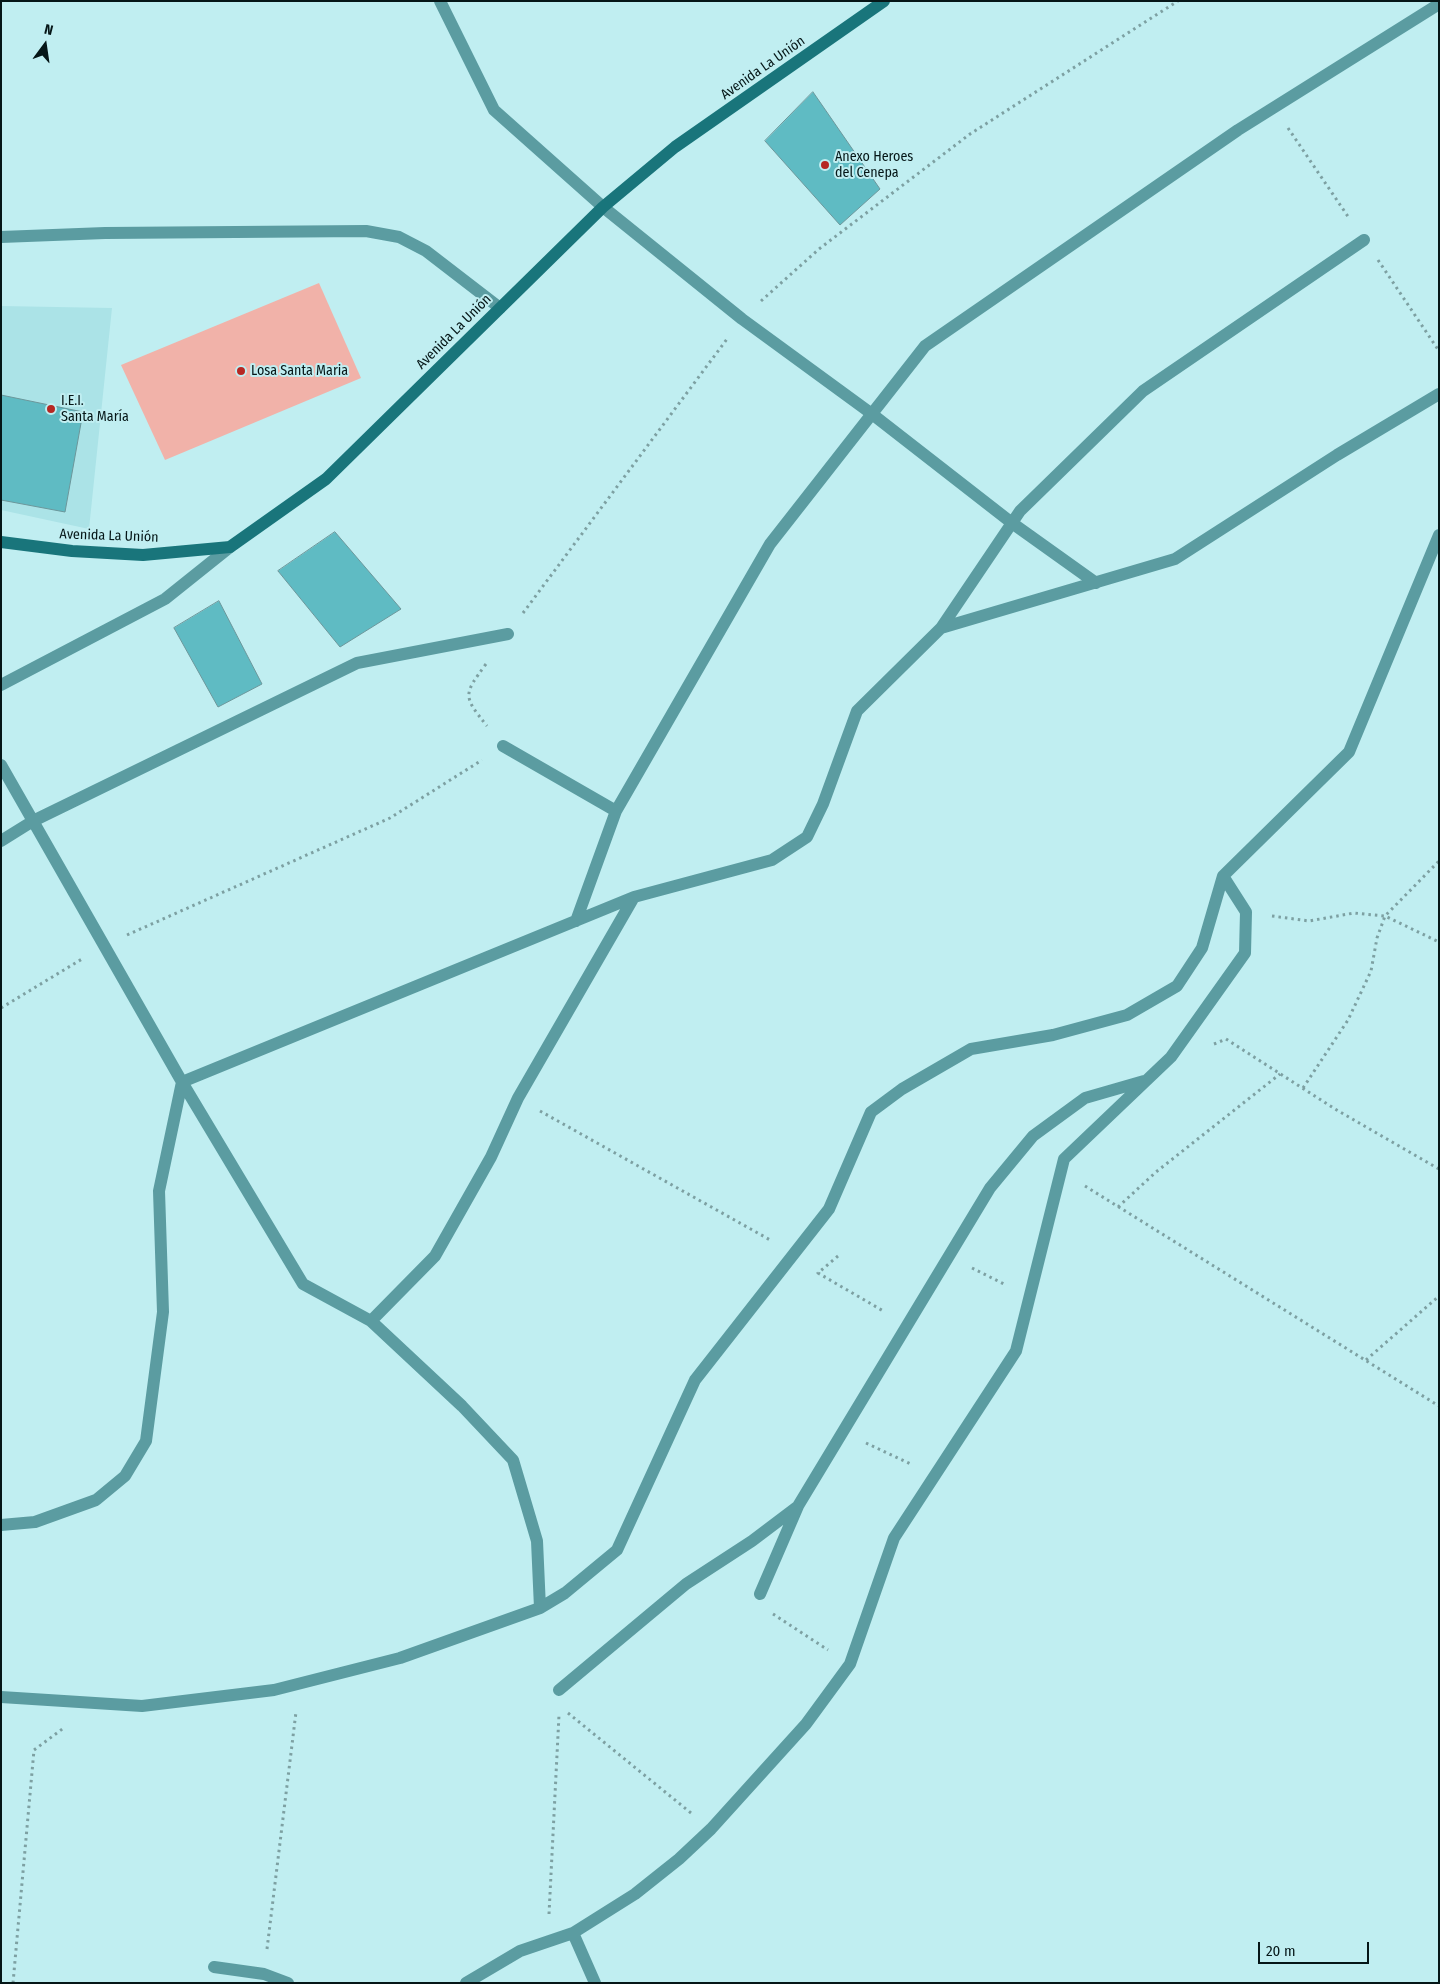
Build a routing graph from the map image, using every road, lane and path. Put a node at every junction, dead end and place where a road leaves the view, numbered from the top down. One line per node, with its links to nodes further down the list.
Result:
1 (440, 1): 4 (street)
2 (884, 1): 4 (main road, Avenida La Unión)
3 (1439, 4): 9 (street)
4 (603, 207): 7 (main road, Avenida La Unión); 9 (street)
5 (1, 237): 7 (street)
6 (1364, 240): 10 (street)
7 (500, 308): 13 (main road, Avenida La Unión)
8 (1439, 394): 14 (street)
9 (872, 414): 10 (street); 20 (street)
10 (1012, 523): 14 (street); 15 (street)
11 (1439, 536): 24 (street)
12 (1, 542): 13 (main road, Avenida La Unión)
13 (230, 547): 17 (street)
14 (1096, 582): 15 (street)
15 (941, 628): 25 (street)
16 (508, 634): 21 (street)
17 (1, 685)
18 (503, 746): 20 (street); 30 (path)
19 (1, 765): 21 (street)
20 (616, 811): 28 (street)
21 (33, 821): 22 (street); 30 (street)
22 (1, 841)
23 (1439, 861): 27 (path)
24 (1223, 876): 26 (street); 41 (street)
25 (634, 897): 28 (street); 37 (street)
26 (1246, 912): 27 (path); 32 (street)
27 (1385, 916): 29 (path); 36 (path)
28 (576, 921): 35 (street)
29 (1439, 942)
30 (104, 945): 31 (path); 35 (street)
31 (1, 1008)
32 (1171, 1057): 33 (path); 34 (street)
33 (1280, 1074): 36 (path); 40 (path)
34 (1146, 1081): 39 (street); 43 (street)
35 (182, 1082): 47 (street); 53 (street)
36 (1303, 1088): 38 (path)
37 (518, 1098): 41 (path); 47 (street)
38 (1439, 1169)
39 (1057, 1193): 40 (path); 45 (street)
40 (1118, 1207): 48 (path)
41 (807, 1237): 55 (street)
42 (838, 1256): 46 (path)
43 (949, 1256): 45 (path); 50 (street)
44 (1439, 1296): 48 (path)
45 (1030, 1297): 51 (street)
46 (887, 1314)
47 (371, 1320): 55 (street)
48 (1366, 1360): 49 (path)
49 (1439, 1406)
50 (843, 1433): 51 (path); 52 (street)
51 (935, 1475): 57 (street)
52 (798, 1506): 54 (street); 59 (street)
53 (1, 1525)
54 (760, 1594)
55 (540, 1608): 58 (street)
56 (770, 1613): 57 (path)
57 (850, 1664): 64 (street)
58 (300, 1683): 61 (street); 68 (path)
59 (559, 1690)
60 (1, 1697): 61 (street)
61 (95, 1702): 69 (path)
62 (560, 1707): 66 (path)
63 (567, 1713): 64 (path)
64 (711, 1829): 65 (street)
65 (573, 1932): 66 (street); 72 (street)
66 (548, 1942): 71 (street)
67 (214, 1967): 68 (street)
68 (264, 1974): 70 (street)
69 (13, 1983)
70 (288, 1983)
71 (466, 1983)
72 (594, 1983)

